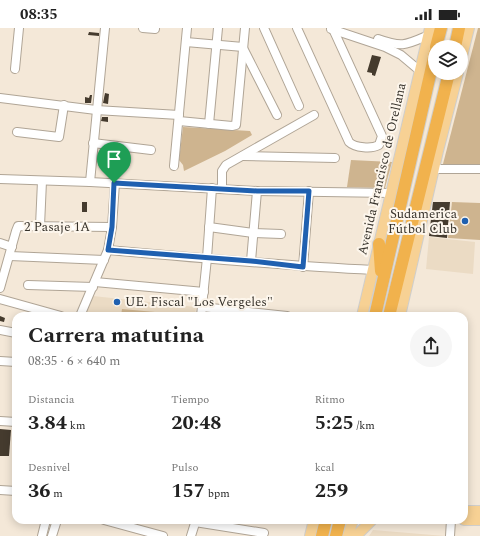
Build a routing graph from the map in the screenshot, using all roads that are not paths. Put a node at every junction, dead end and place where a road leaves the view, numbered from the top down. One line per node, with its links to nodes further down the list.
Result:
1 (19, 28): 22 (street)
2 (105, 28): 30 (street)
3 (144, 28): 14 (street)
4 (187, 28): 19 (street)
5 (218, 28): 20 (street)
6 (245, 28): 21 (street)
7 (264, 28): 29 (street)
8 (297, 28): 9 (street)
9 (332, 28): 23 (street)
10 (345, 28): 15 (street)
11 (441, 28): 16 (highway)
12 (460, 28): 17 (highway)
13 (469, 28): 18 (main road)
14 (156, 29)
15 (429, 31): 23 (main road, Avenida Francisco de Orellana)
16 (438, 40)
17 (457, 40)
18 (466, 40)
19 (186, 42): 20 (street); 33 (street)
20 (216, 45): 21 (street); 34 (street)
21 (243, 47): 31 (street); 34 (street)
22 (15, 69)
23 (420, 71): 51 (main road, Avenida Francisco de Orellana)
24 (429, 80): 70 (highway, Avenida Francisco de Orellana)
25 (446, 80): 78 (highway)
26 (456, 80): 41 (main road)
27 (0, 98): 28 (street)
28 (64, 106): 30 (street); 35 (street)
29 (299, 106)
30 (96, 110): 33 (street); 36 (street)
31 (277, 115)
32 (314, 115): 38 (street)
33 (179, 118): 34 (street); 40 (street)
34 (209, 124)
35 (17, 132)
36 (93, 143): 37 (street); 45 (street)
37 (151, 150)
38 (242, 156): 39 (street); 48 (street)
39 (335, 158)
40 (174, 166)
41 (434, 169): 42 (street); 79 (main road)
42 (480, 169)
43 (0, 179): 44 (street)
44 (42, 181): 45 (street); 52 (street)
45 (90, 182): 46 (street)
46 (114, 183): 47 (street); 53 (street)
47 (212, 188): 48 (street); 54 (street)
48 (222, 189): 49 (street)
49 (257, 191): 50 (street); 55 (street)
50 (309, 191): 51 (street); 65 (street)
51 (391, 193): 58 (main road, Avenida Francisco de Orellana)
52 (40, 226): 53 (street, 2 Pasaje 1A); 59 (street, 2 Pasaje 1A)
53 (112, 227): 60 (street)
54 (209, 227): 55 (street); 62 (street)
55 (253, 233): 56 (street); 64 (street)
56 (281, 234)
57 (0, 243): 59 (street)
58 (379, 244): 66 (main road, Avenida Francisco de Orellana); 70 (highway)
59 (12, 247): 61 (street, 2 Pasaje 1A)
60 (108, 250): 62 (street); 63 (street)
61 (10, 256): 63 (street); 67 (street, 2 Pasaje 1A)
62 (207, 258): 64 (street); 71 (street)
63 (104, 260): 69 (street)
64 (251, 261): 65 (street)
65 (303, 267): 66 (street)
66 (373, 270): 76 (main road, Avenida Francisco de Orellana)
67 (1, 283)
68 (28, 284): 69 (street)
69 (94, 284): 71 (street); 74 (street)
70 (382, 286): 77 (highway, Avenida Francisco de Orellana)
71 (204, 292): 75 (street)
72 (0, 299): 73 (street)
73 (47, 312)
74 (82, 312)
75 (201, 312)
76 (363, 312)
77 (376, 312)
78 (391, 312)
79 (401, 312)
80 (0, 330): 81 (street)
81 (12, 332)
82 (0, 361): 83 (street)
83 (12, 362)
84 (0, 421): 85 (street)
85 (12, 422)
86 (0, 490): 87 (street)
87 (12, 491)
88 (468, 511): 89 (main road)
89 (480, 511)
90 (468, 520): 91 (main road)
91 (480, 520)
92 (45, 524): 104 (street)
93 (56, 524): 105 (street)
94 (119, 524): 106 (street)
95 (195, 524): 107 (street)
96 (213, 524): 103 (street)
97 (313, 524): 108 (main road)
98 (325, 524): 109 (highway)
99 (339, 524): 110 (highway)
100 (352, 524): 111 (main road)
101 (368, 524): 112 (main road)
102 (451, 524): 113 (street)
103 (264, 533)
104 (42, 536)
105 (52, 536)
106 (163, 536)
107 (191, 536)
108 (310, 536)
109 (322, 536)
110 (336, 536)
111 (348, 536)
112 (356, 536)
113 (450, 536)

